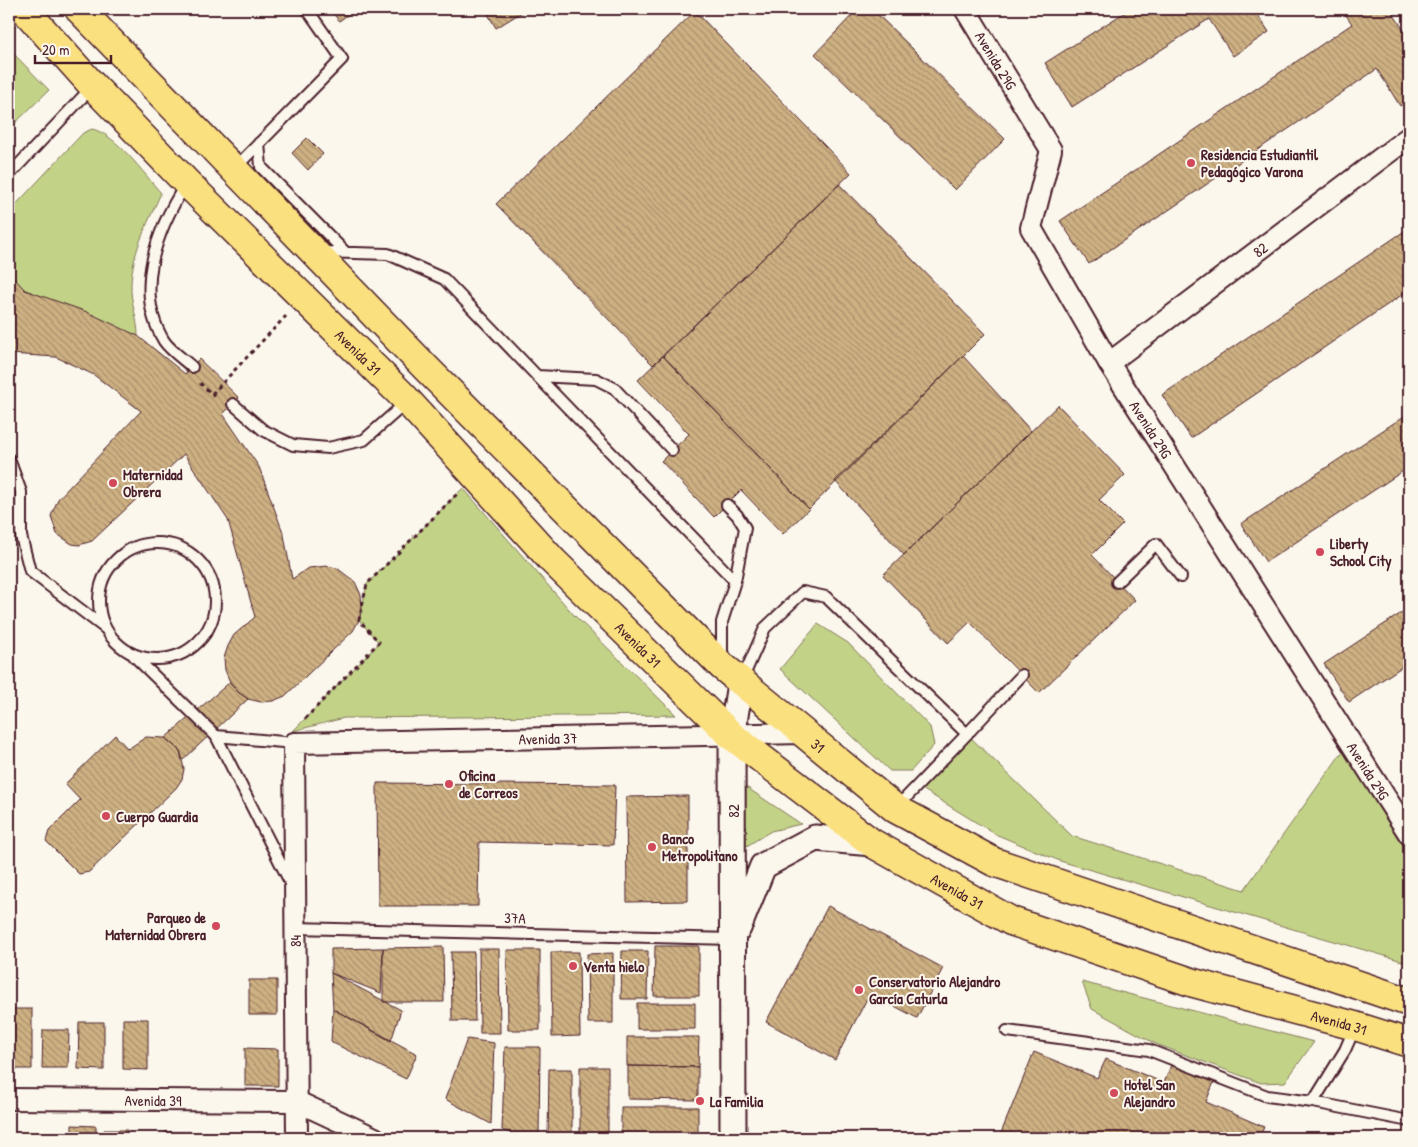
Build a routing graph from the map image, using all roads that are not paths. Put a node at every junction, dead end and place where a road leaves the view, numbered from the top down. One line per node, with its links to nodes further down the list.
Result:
1 (24, 9): 5 (main road, Avenida 31)
2 (79, 9): 8 (main road)
3 (307, 9): 7 (lane)
4 (965, 9): 13 (street, Avenida 29G)
5 (93, 86): 9 (lane); 10 (main road, Avenida 31)
6 (1409, 137): 13 (street, 82)
7 (259, 143): 8 (lane); 11 (lane)
8 (234, 168): 12 (main road)
9 (9, 175)
10 (187, 183): 14 (lane); 16 (main road, Avenida 31)
11 (344, 252): 12 (lane); 15 (lane)
12 (315, 253): 26 (main road)
13 (1109, 363): 34 (street, Avenida 29G)
14 (192, 367)
15 (537, 376): 18 (lane); 22 (lane)
16 (408, 402): 17 (lane); 31 (main road, Avenida 31)
17 (233, 404)
18 (672, 450)
19 (9, 459): 24 (lane)
20 (726, 505): 22 (lane)
21 (1181, 577): 23 (lane)
22 (735, 581): 26 (lane)
23 (1117, 582)
24 (106, 629): 25 (lane); 25 (lane)
25 (133, 654): 30 (lane)
26 (731, 674): 28 (main road, 31); 29 (lane); 31 (street, 82)
27 (1022, 675): 29 (lane)
28 (802, 733): 31 (street, Avenida 37); 33 (main road, 31)
29 (967, 734): 33 (lane)
30 (216, 736): 32 (lane); 36 (lane)
31 (732, 736): 32 (street, Avenida 37); 35 (main road, Avenida 31); 38 (street, 82)
32 (294, 744): 36 (street, 84)
33 (896, 808): 39 (main road)
34 (1409, 834)
35 (872, 843): 38 (street, 82); 40 (main road, Avenida 31)
36 (295, 892): 37 (street, 84)
37 (295, 928): 38 (lane, 37A); 44 (street, 84)
38 (733, 939): 49 (street, 82)
39 (1409, 1002)
40 (1355, 1026): 42 (main road, Avenida 31); 45 (lane)
41 (1007, 1031): 45 (lane)
42 (1409, 1043)
43 (9, 1099): 44 (street, Avenida 39)
44 (296, 1101): 47 (street, 84); 48 (street)
45 (1313, 1102): 46 (lane)
46 (1409, 1121)
47 (296, 1138)
48 (375, 1138)
49 (733, 1138)

